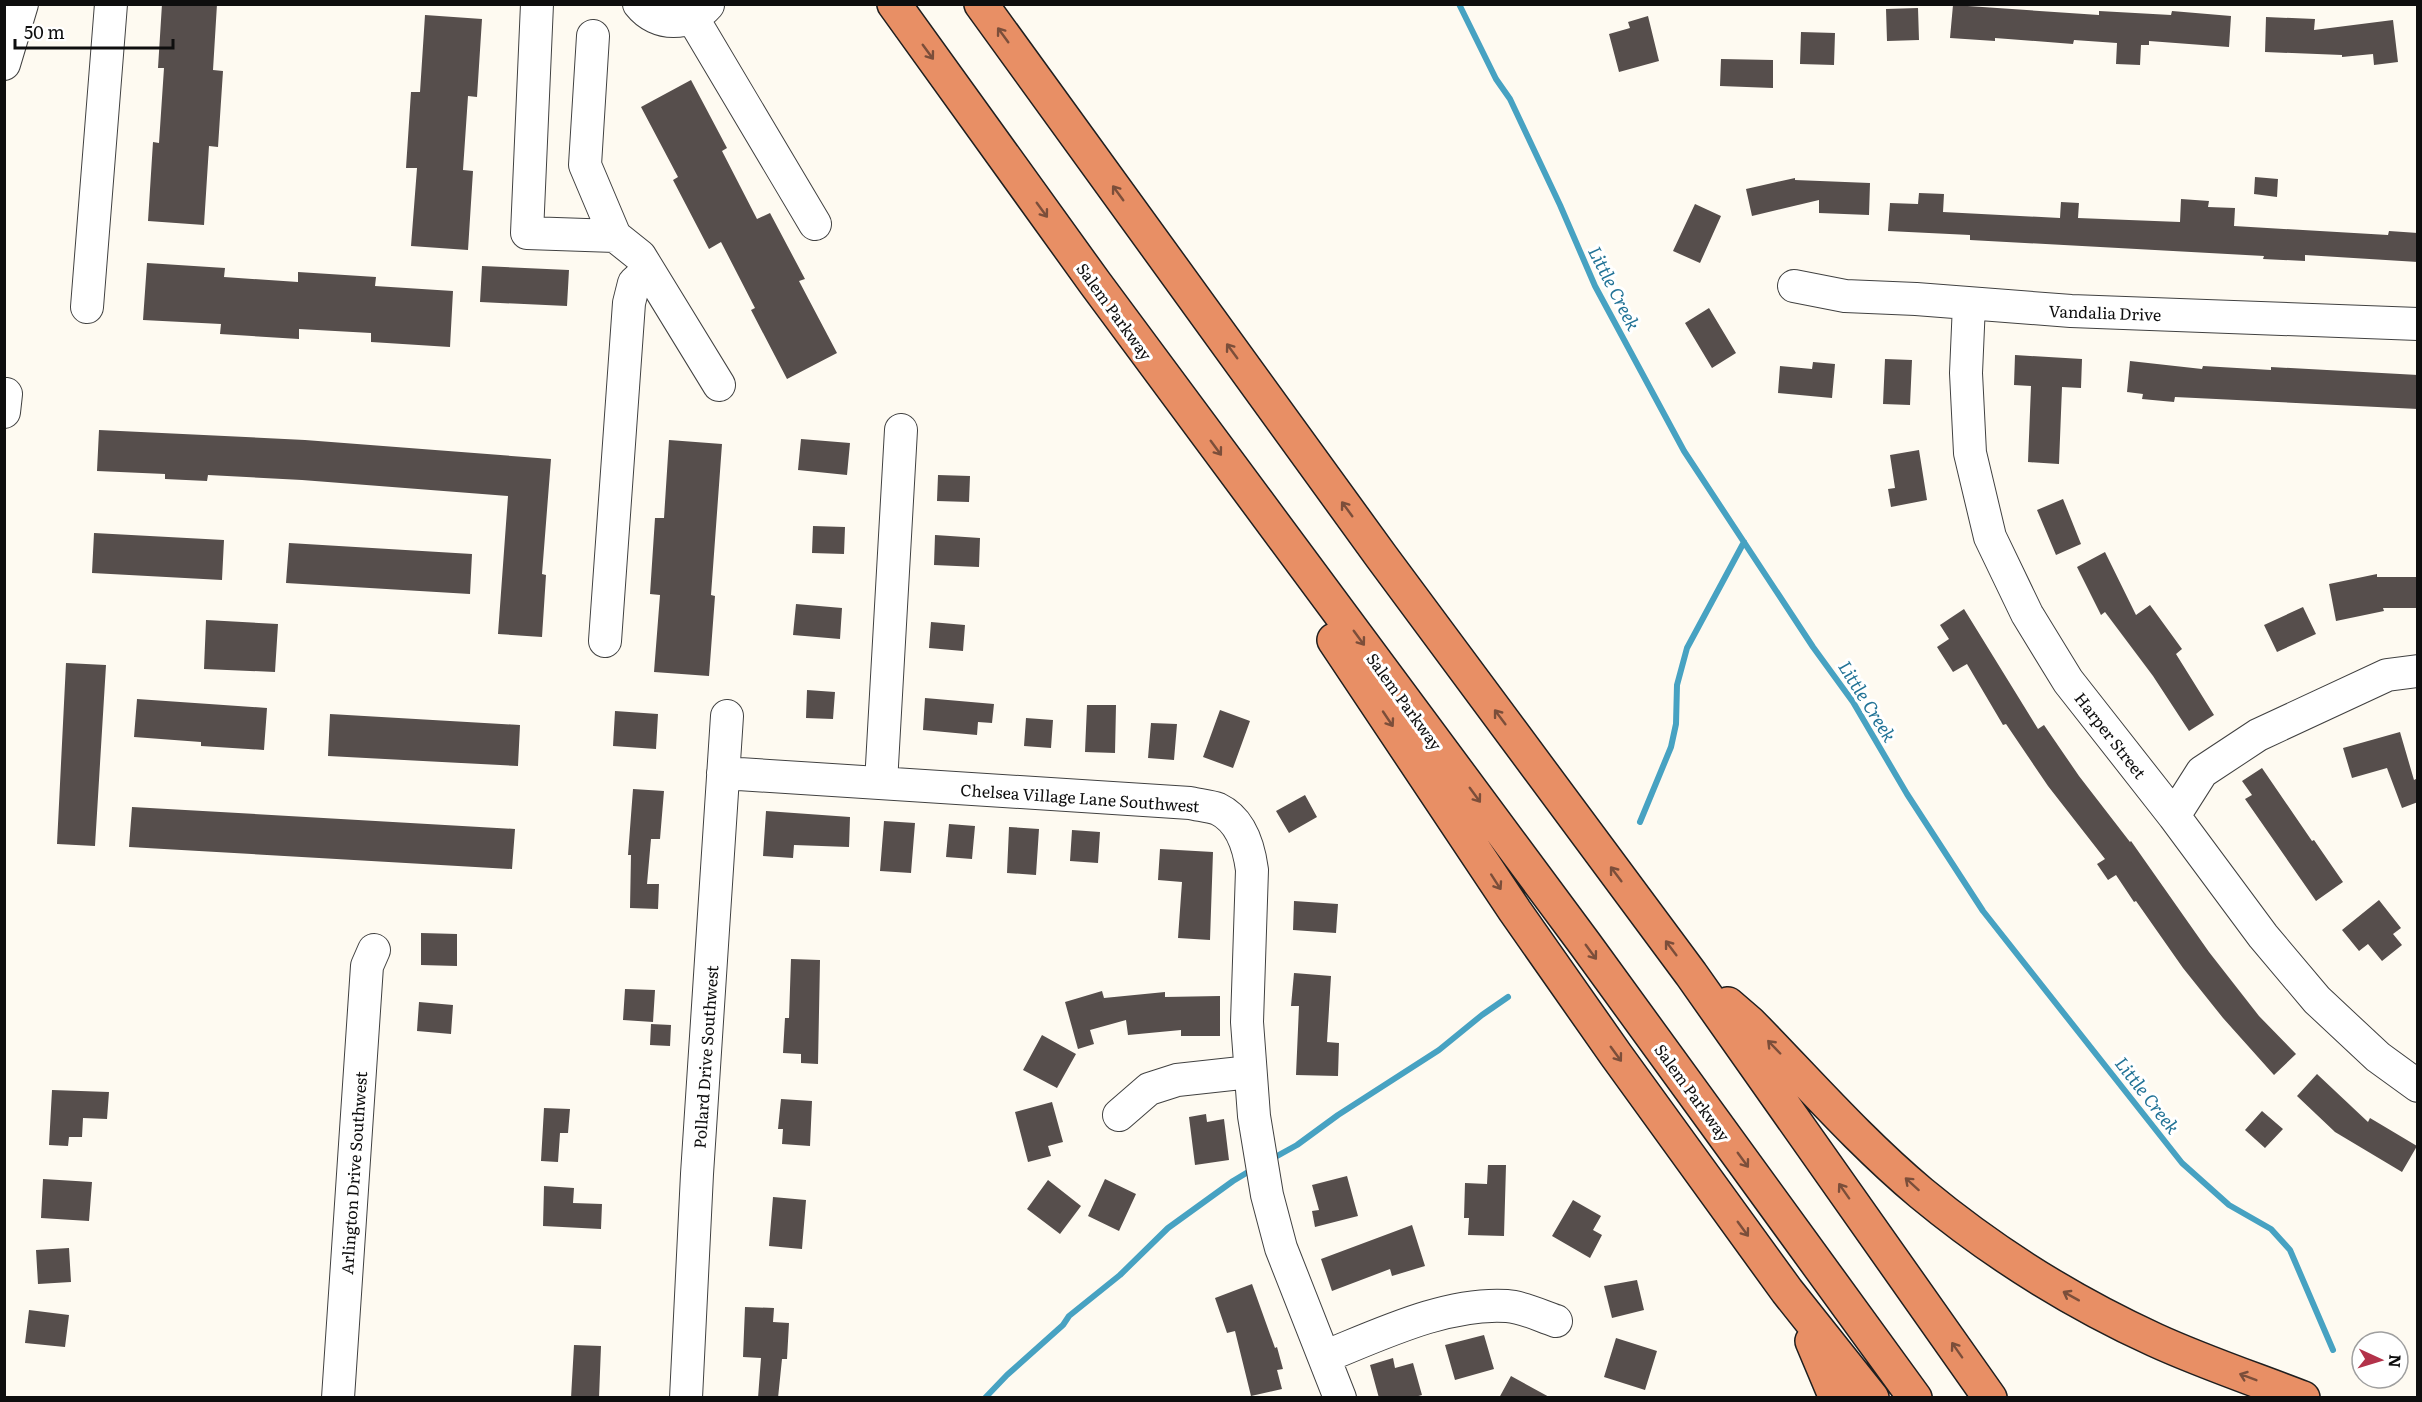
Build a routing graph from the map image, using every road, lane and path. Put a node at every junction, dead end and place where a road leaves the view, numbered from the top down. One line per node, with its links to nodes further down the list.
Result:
1 (21, 4): 9 (street)
2 (111, 4): 15 (street)
3 (537, 4): 11 (street)
4 (639, 4): 7 (street)
5 (894, 4): 19 (highway, Salem Parkway, one-way to 19)
6 (981, 4): 27 (highway, one-way to 6)
7 (700, 11): 10 (street)
8 (593, 36): 11 (street)
9 (4, 64)
10 (815, 224)
11 (615, 236): 12 (street)
12 (648, 270): 17 (street); 20 (street)
13 (1794, 286): 14 (street, Vandalia Drive)
14 (1969, 304): 16 (street, Vandalia Drive); 25 (street, Harper Street)
15 (87, 307)
16 (2418, 324)
17 (719, 386)
18 (901, 430): 24 (street)
19 (1260, 508): 31 (highway, one-way to 31); 39 (highway, Salem Parkway, one-way to 39)
20 (605, 641)
21 (2418, 671): 25 (street)
22 (727, 716): 23 (street, Pollard Drive Southwest)
23 (723, 773): 24 (street, Chelsea Village Lane Southwest); 35 (street, Pollard Drive Southwest)
24 (881, 783): 28 (street, Chelsea Village Lane Southwest)
25 (2174, 816): 29 (street, Harper Street)
26 (374, 950): 34 (street, Arlington Drive Southwest)
27 (1691, 974): 40 (highway, one-way to 27); 41 (highway, one-way to 27)
28 (1250, 1072): 30 (street); 33 (street, Chelsea Village Lane Southwest)
29 (2418, 1086)
30 (1119, 1115)
31 (1787, 1290): 37 (highway); 38 (highway)
32 (1556, 1321): 33 (street)
33 (1324, 1357): 36 (street, Chelsea Village Lane Southwest)
34 (338, 1398)
35 (686, 1398)
36 (1340, 1398)
37 (1836, 1398)
38 (1872, 1398)
39 (1915, 1398)
40 (1990, 1398)
41 (2303, 1398)

